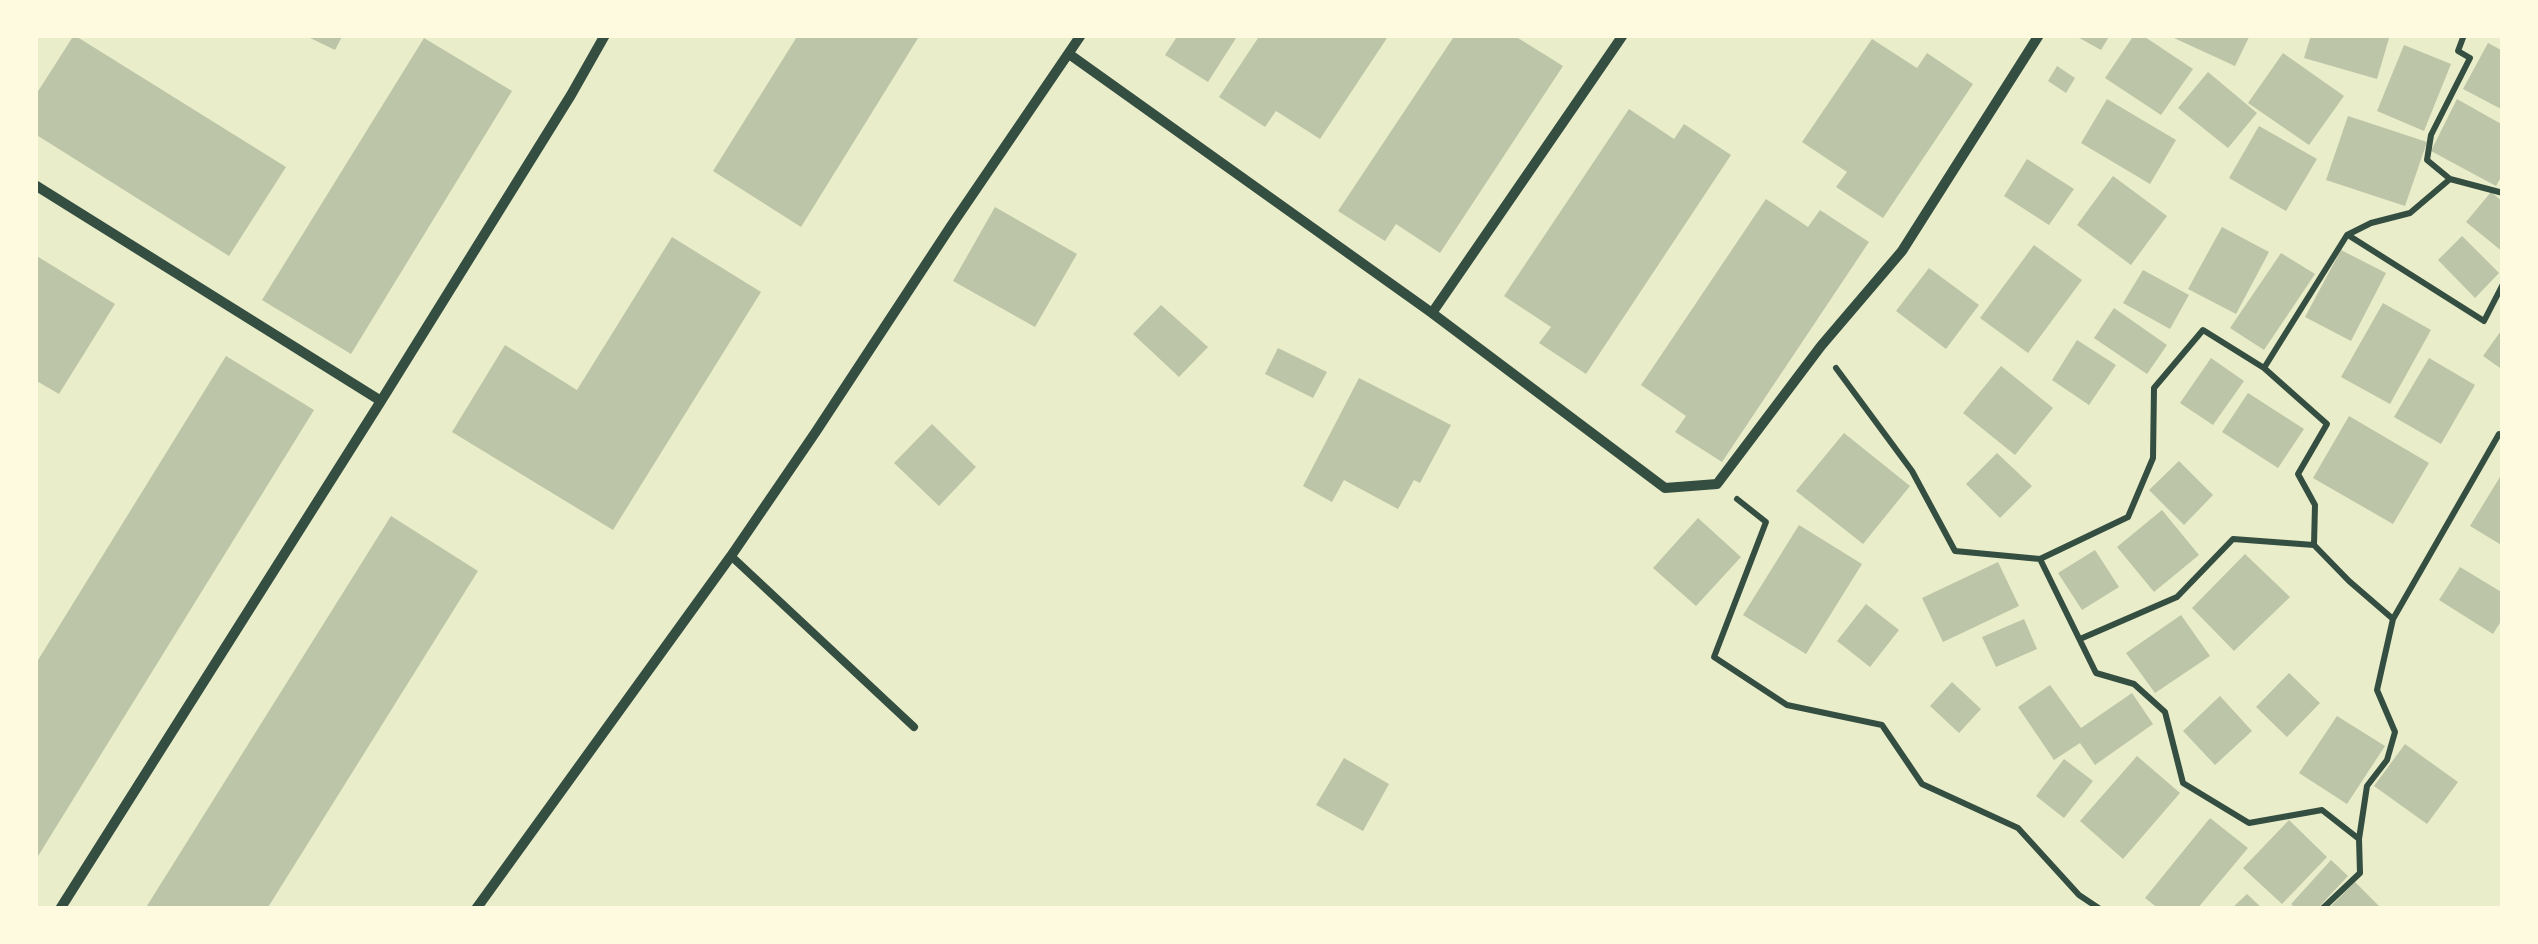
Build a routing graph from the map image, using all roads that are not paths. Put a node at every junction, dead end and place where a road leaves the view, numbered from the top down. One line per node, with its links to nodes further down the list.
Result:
1 (605, 35): 8 (street)
2 (1081, 35): 5 (street)
3 (1623, 35): 7 (street)
4 (2039, 35): 7 (street)
5 (1069, 54): 7 (street); 9 (street)
6 (35, 185): 8 (street)
7 (1432, 314)
8 (381, 401): 11 (street)
9 (730, 556): 10 (lane); 12 (street)
10 (914, 726)
11 (60, 909)
12 (476, 909)

